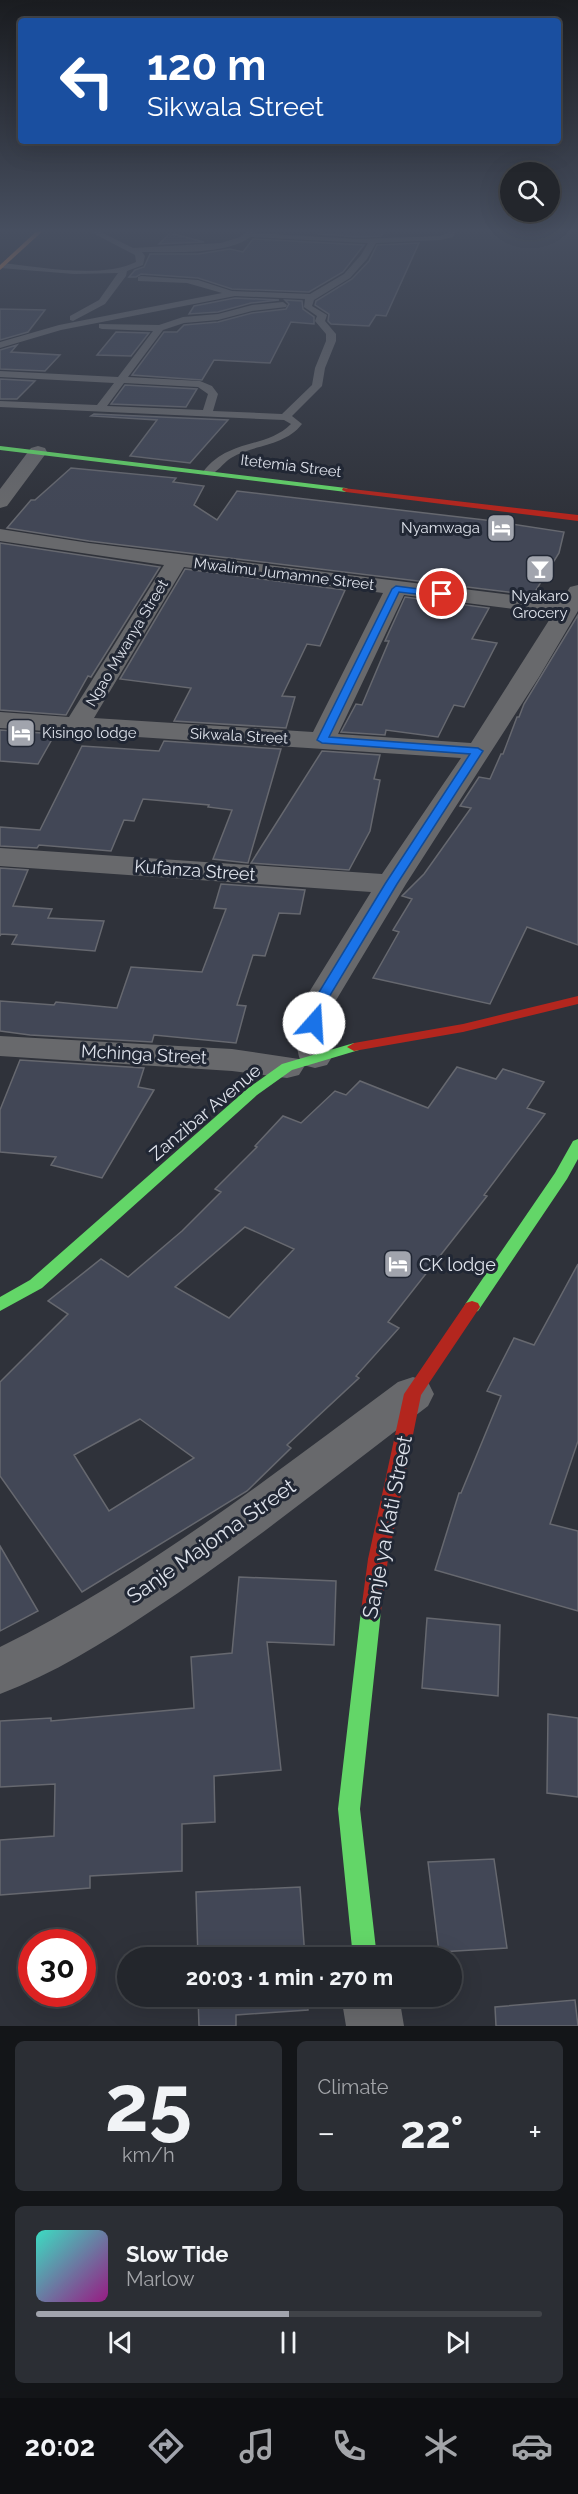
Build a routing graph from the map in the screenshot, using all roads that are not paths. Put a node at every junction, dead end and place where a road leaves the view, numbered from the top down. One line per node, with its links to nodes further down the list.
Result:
1 (61, 324): 7 (lane)
2 (79, 324): 5 (lane)
3 (173, 324): 6 (lane)
4 (322, 324): 14 (lane)
5 (72, 325): 6 (lane); 7 (lane)
6 (160, 328): 10 (lane)
7 (46, 331): 8 (lane)
8 (0, 345)
9 (0, 374): 10 (lane)
10 (120, 380): 12 (lane); 13 (lane)
11 (0, 404): 12 (lane)
12 (100, 408): 13 (lane)
13 (207, 414): 14 (lane)
14 (284, 417): 17 (lane)
15 (0, 448): 16 (street, Itetemia Street)
16 (39, 452): 17 (street, Itetemia Street); 18 (street)
17 (209, 472): 19 (street, Itetemia Street)
18 (0, 502)
19 (578, 518)
20 (0, 536): 21 (street, Mwalimu Jumamne Street)
21 (177, 561): 22 (street, Mwalimu Jumamne Street); 25 (street, Ngao Mwanya Street)
22 (396, 589): 23 (street, Mwalimu Jumamne Street); 26 (street)
23 (573, 601): 27 (street)
24 (0, 720): 25 (street, Sikwala Street)
25 (77, 725): 26 (street, Sikwala Street)
26 (322, 740): 27 (street, Sikwala Street)
27 (478, 751): 29 (street)
28 (0, 856): 29 (street, Kufanza Street)
29 (391, 884): 32 (street)
30 (578, 1000): 32 (street, Zanzibar Avenue)
31 (0, 1046): 32 (street, Mchinga Street)
32 (301, 1062): 34 (street, Zanzibar Avenue)
33 (573, 1166): 35 (street, Sanje ya Kati Street)
34 (0, 1305)
35 (413, 1394): 36 (street, Sanje Majoma Street); 37 (street, Sanje ya Kati Street)
36 (0, 1672)
37 (363, 1947)
38 (372, 2007): 39 (street)
39 (375, 2026)

